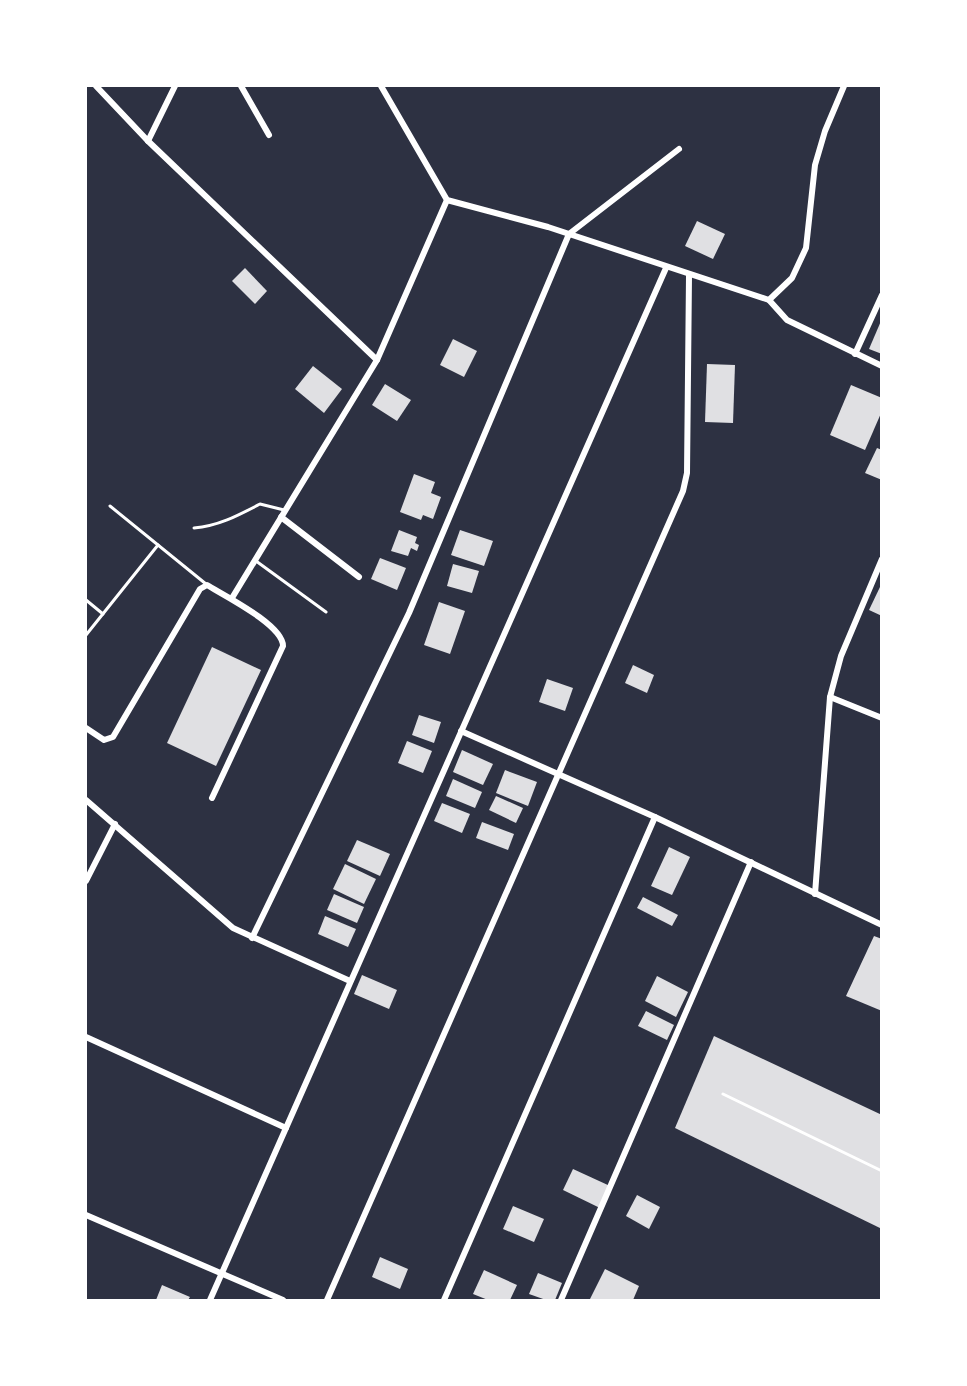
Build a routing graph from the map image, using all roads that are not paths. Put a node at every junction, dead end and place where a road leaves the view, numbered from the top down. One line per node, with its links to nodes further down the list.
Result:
1 (96, 86): 7 (street)
2 (175, 86): 7 (street)
3 (241, 86): 6 (street)
4 (381, 86): 9 (street)
5 (844, 86): 14 (street)
6 (269, 135)
7 (148, 141): 16 (street)
8 (679, 149): 10 (street)
9 (447, 200): 10 (street); 16 (street)
10 (570, 234): 11 (street); 44 (street)
11 (666, 268): 12 (street); 34 (street)
12 (689, 276): 14 (street); 35 (street)
13 (882, 295): 15 (street)
14 (768, 300): 15 (street)
15 (855, 354): 17 (street)
16 (377, 360): 19 (street)
17 (882, 366)
18 (110, 506): 21 (lane)
19 (283, 514): 20 (lane); 23 (street); 24 (street)
20 (194, 528)
21 (158, 545): 25 (lane); 29 (lane)
22 (882, 559): 31 (street)
23 (254, 560): 26 (street); 28 (lane)
24 (359, 577)
25 (207, 585): 26 (street); 33 (street)
26 (232, 598): 36 (street)
27 (86, 600): 29 (lane)
28 (326, 612)
29 (103, 614): 30 (lane)
30 (86, 634)
31 (830, 697): 32 (street); 42 (street)
32 (882, 718)
33 (86, 728)
34 (461, 731): 35 (street); 45 (street)
35 (558, 773): 38 (street); 54 (street)
36 (212, 798)
37 (86, 800): 39 (street)
38 (655, 817): 40 (street); 55 (street)
39 (115, 824): 41 (street); 44 (street)
40 (751, 862): 42 (street); 56 (street)
41 (86, 881)
42 (815, 894): 43 (street)
43 (882, 925)
44 (252, 938): 45 (street)
45 (350, 981): 48 (street)
46 (86, 1037): 48 (street)
47 (723, 1094): 49 (lane)
48 (286, 1128): 51 (street)
49 (882, 1171)
50 (86, 1215): 51 (street)
51 (222, 1273): 52 (street); 53 (street)
52 (210, 1300)
53 (283, 1300)
54 (327, 1300)
55 (444, 1300)
56 (561, 1300)

